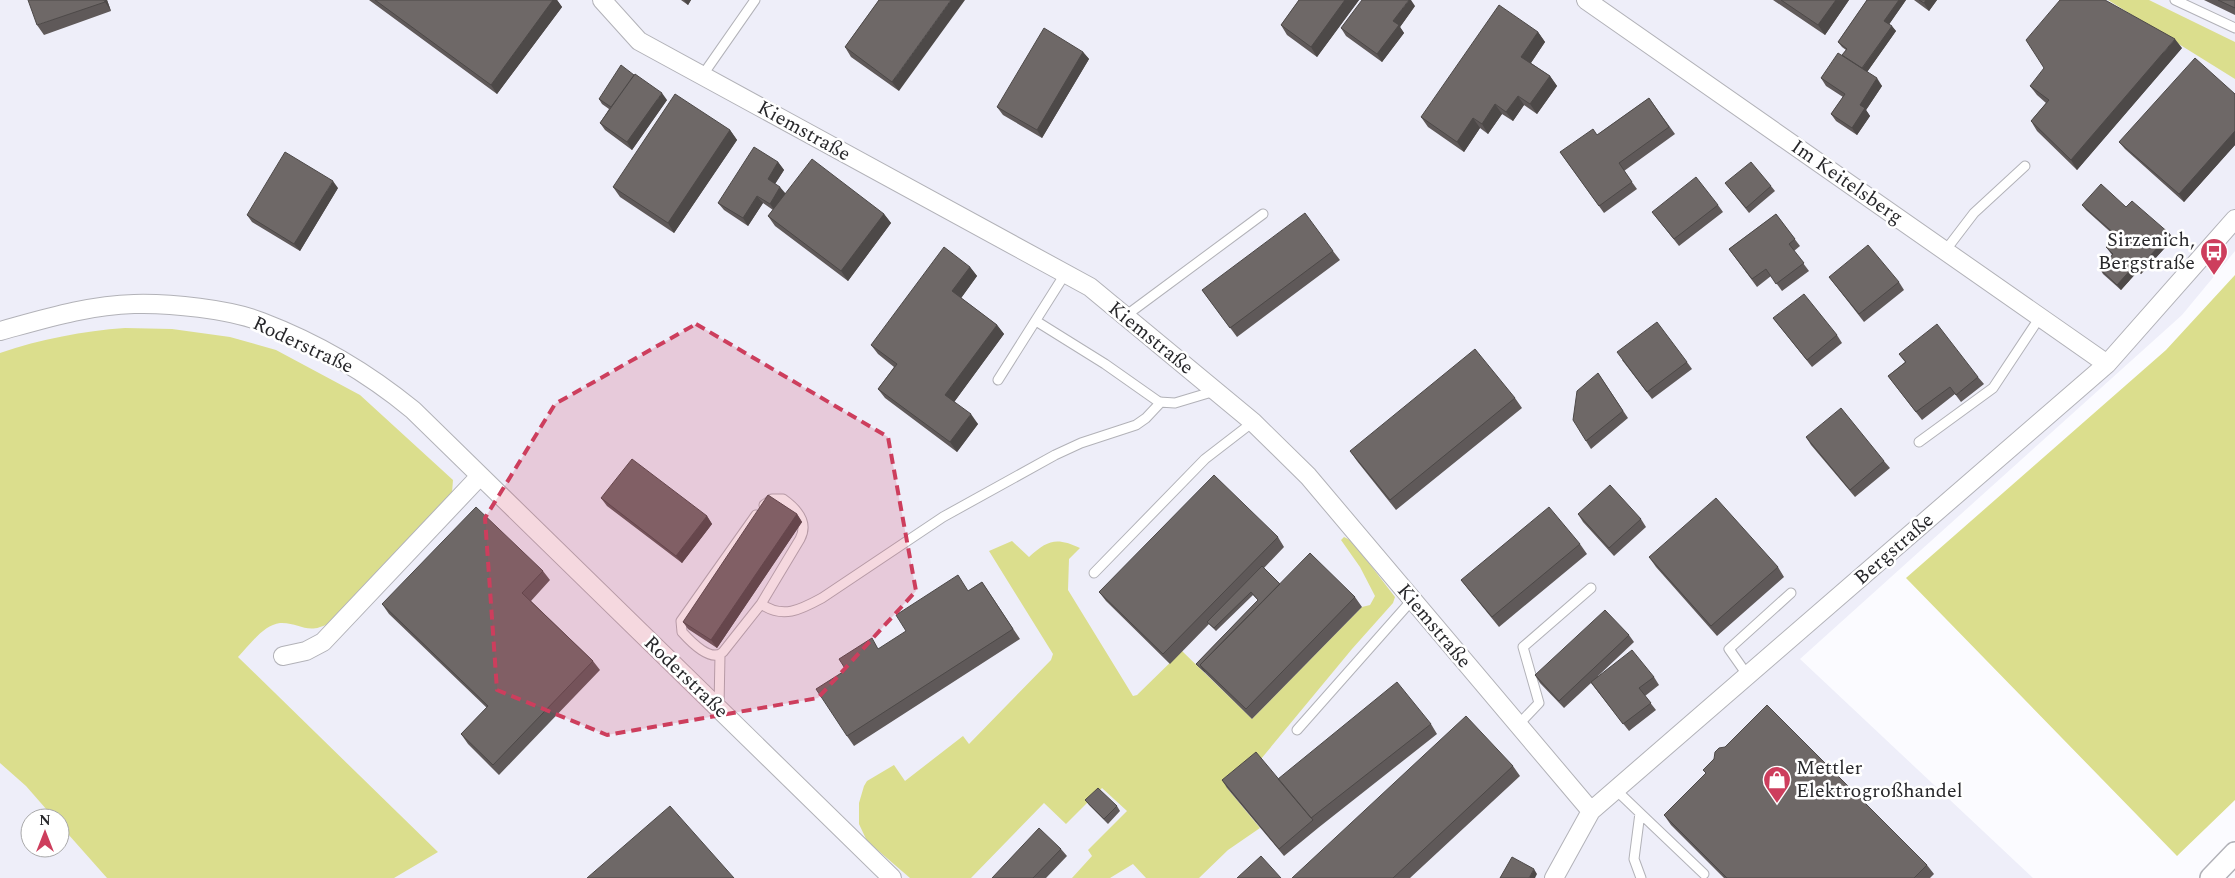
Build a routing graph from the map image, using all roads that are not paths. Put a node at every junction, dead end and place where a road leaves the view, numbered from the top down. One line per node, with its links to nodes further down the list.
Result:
1 (602, 0): 6 (street, Kiemstraße)
2 (755, 0): 6 (lane)
3 (1586, 0): 10 (street, Im Keitelsberg)
4 (2174, 0): 5 (lane)
5 (2235, 28)
6 (702, 76): 11 (street, Kiemstraße)
7 (2025, 166): 10 (lane)
8 (1263, 214): 12 (lane)
9 (2235, 218): 16 (street, Bergstraße)
10 (1945, 251): 13 (street, Im Keitelsberg)
11 (1065, 274): 12 (street, Kiemstraße); 14 (lane)
12 (1124, 317): 18 (street, Kiemstraße)
13 (2040, 317): 16 (street, Im Keitelsberg); 21 (lane)
14 (1036, 321): 17 (lane); 19 (lane)
15 (0, 331): 22 (street, Roderstraße)
16 (2107, 364): 30 (street, Bergstraße)
17 (998, 380)
18 (1216, 390): 19 (lane); 20 (street, Kiemstraße)
19 (1161, 402): 27 (lane)
20 (1253, 422): 23 (lane); 26 (street, Kiemstraße)
21 (1919, 442)
22 (480, 476): 29 (street); 31 (street, Roderstraße)
23 (1094, 573)
24 (1591, 588): 32 (lane)
25 (1791, 593): 30 (lane)
26 (1412, 600): 32 (street, Kiemstraße); 33 (lane)
27 (761, 604): 28 (lane); 28 (lane)
28 (720, 655): 31 (lane)
29 (283, 656)
30 (1748, 676): 34 (street, Bergstraße)
31 (719, 709): 39 (street, Roderstraße)
32 (1518, 725): 35 (street, Kiemstraße)
33 (1298, 730)
34 (1616, 790): 35 (street, Bergstraße); 36 (lane)
35 (1591, 812): 40 (street, Bergstraße)
36 (1640, 814): 38 (lane); 41 (lane)
37 (2235, 853): 42 (street)
38 (1704, 874)
39 (892, 878)
40 (1554, 878)
41 (1641, 878)
42 (2211, 878)

